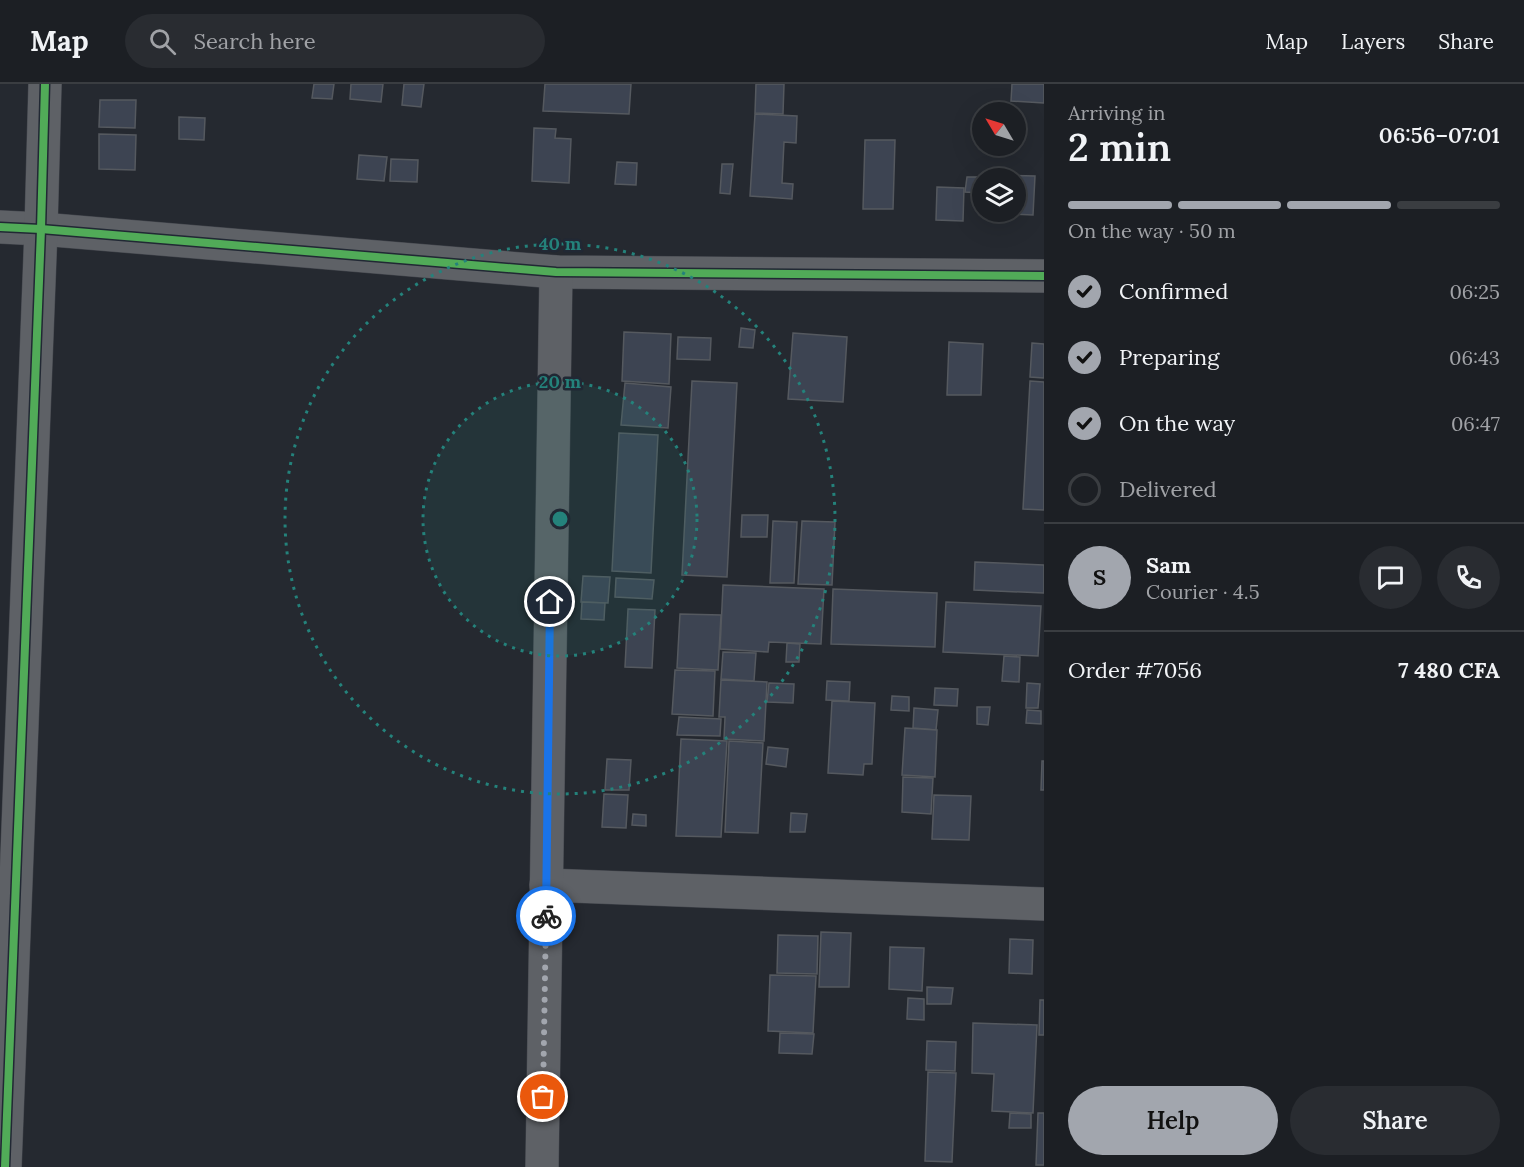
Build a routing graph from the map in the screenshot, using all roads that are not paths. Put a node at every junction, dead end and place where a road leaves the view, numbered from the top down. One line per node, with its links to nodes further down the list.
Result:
1 (45, 84): 3 (street)
2 (0, 227): 3 (street)
3 (41, 229): 4 (street); 8 (street)
4 (556, 272): 5 (street); 6 (street)
5 (1044, 276)
6 (546, 885): 7 (street); 9 (street)
7 (1044, 904)
8 (5, 1167)
9 (542, 1167)

